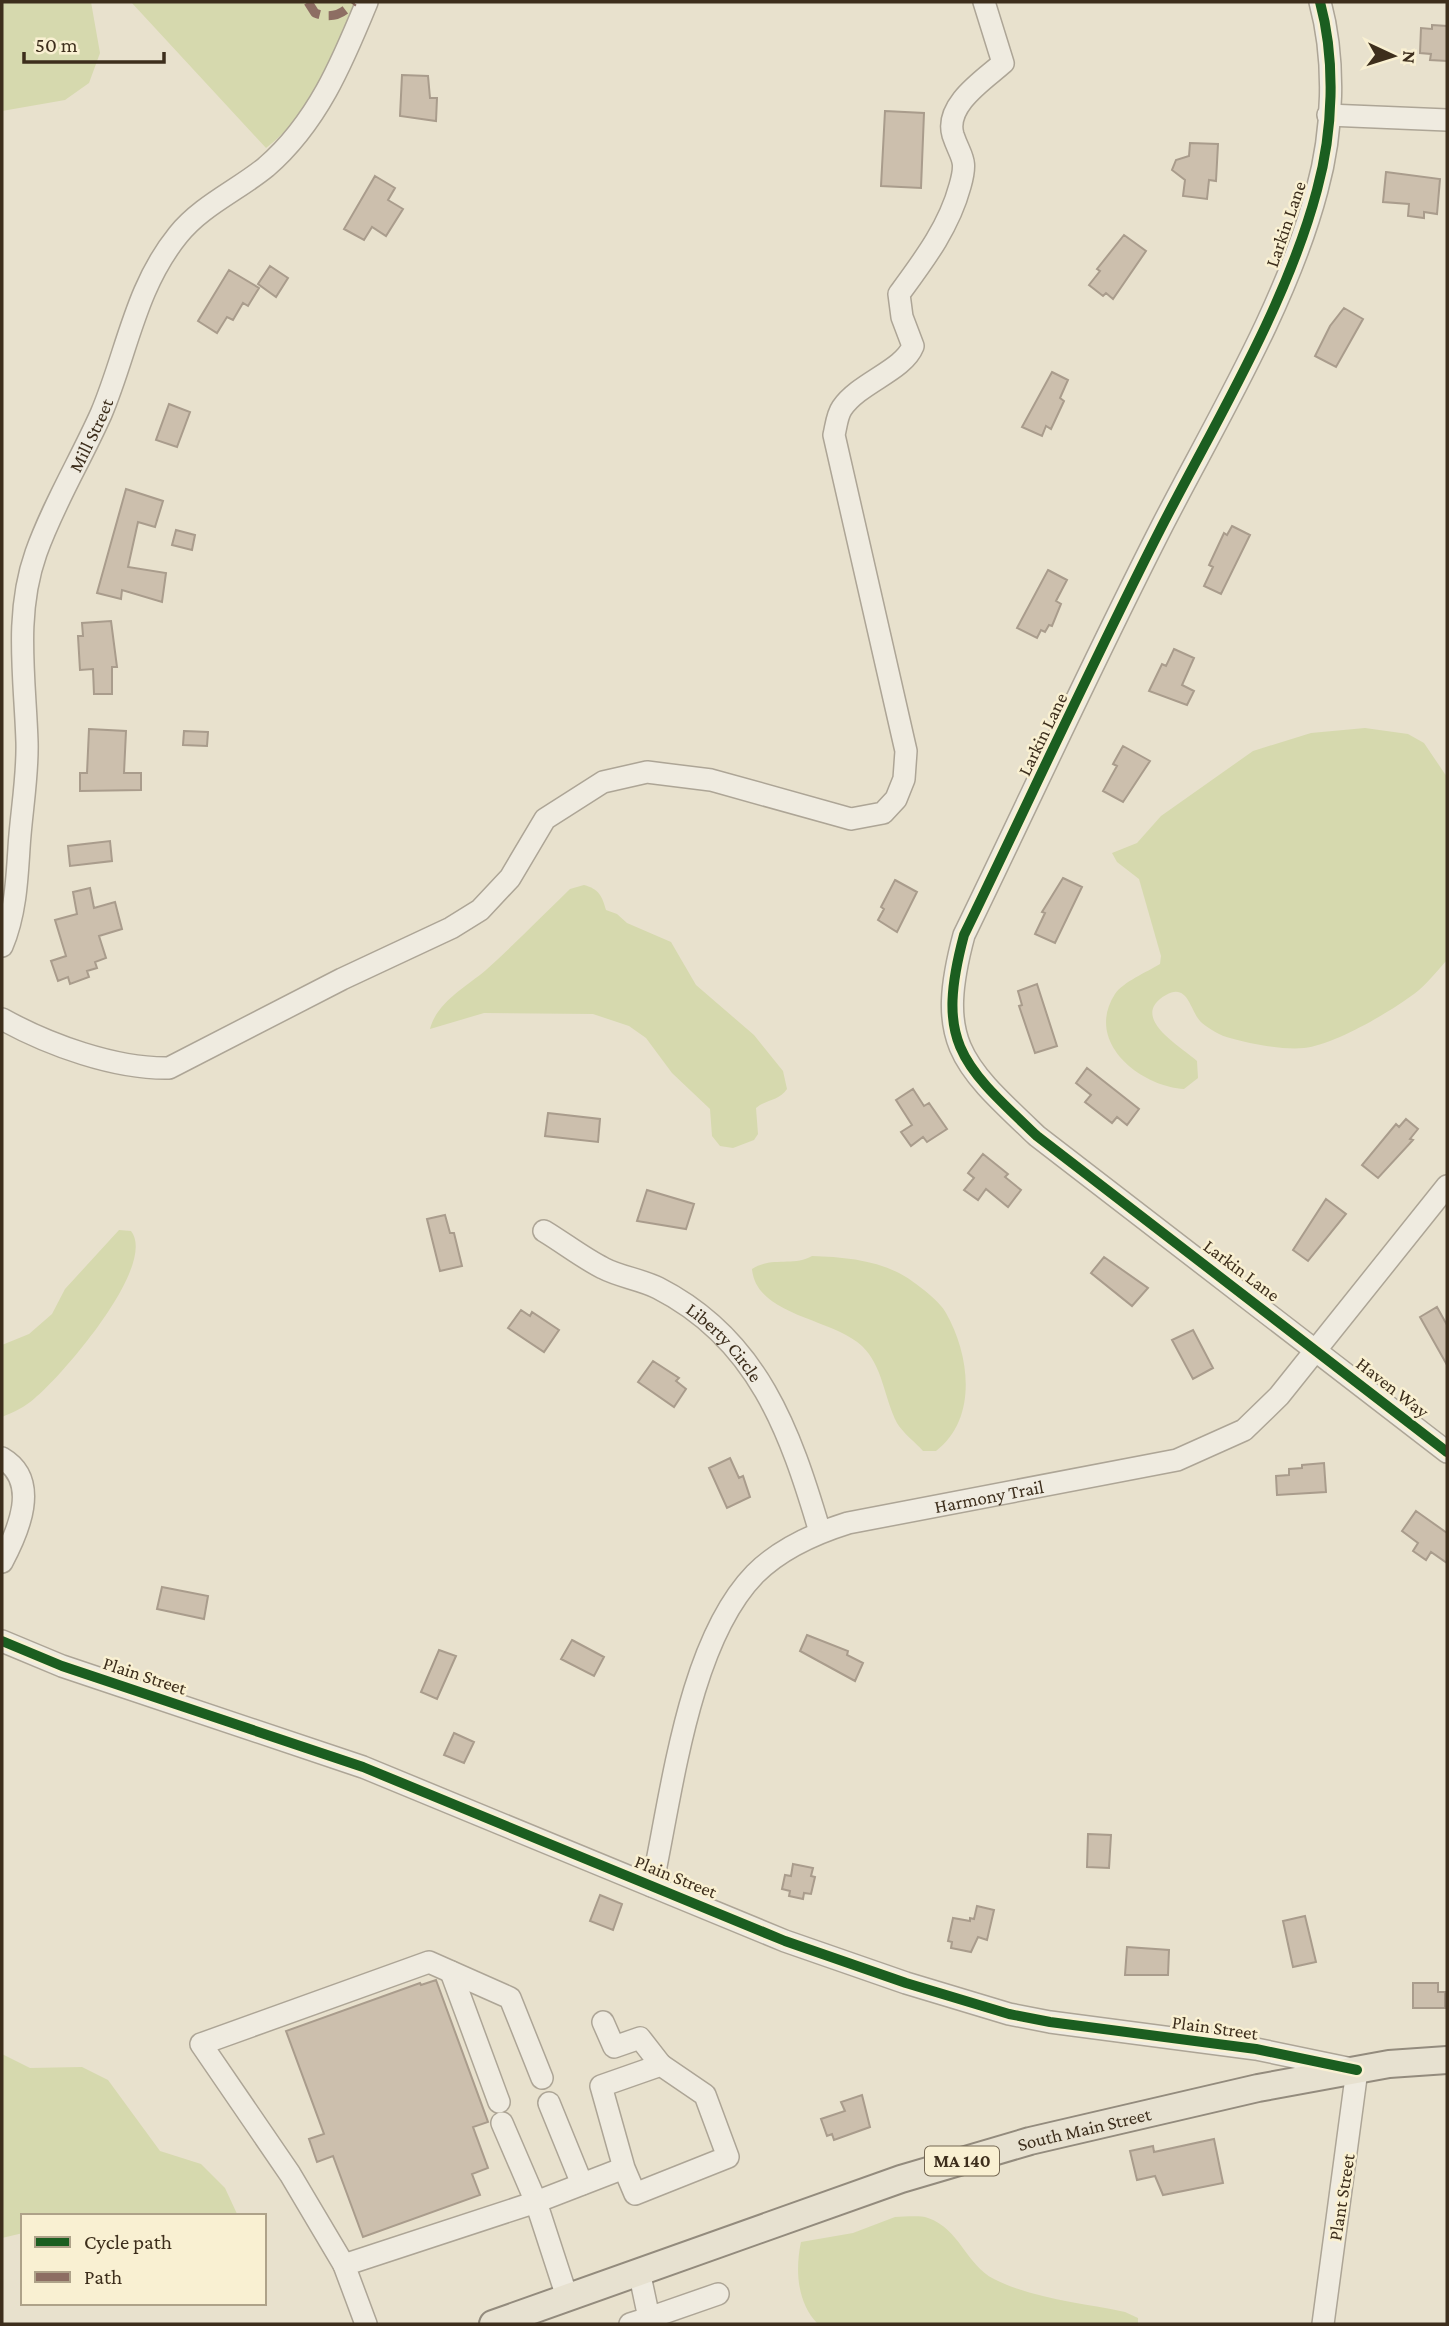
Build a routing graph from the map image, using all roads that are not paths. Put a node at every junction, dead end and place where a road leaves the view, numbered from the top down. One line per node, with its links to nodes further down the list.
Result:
1 (367, 2): 6 (street, Mill Street)
2 (984, 2): 7 (street)
3 (1320, 2): 4 (street, Larkin Lane)
4 (1328, 115): 5 (street); 10 (street, Larkin Lane)
5 (1447, 120)
6 (2, 946)
7 (2, 1019)
8 (1447, 1186): 10 (street, Harmony Trail)
9 (544, 1231): 13 (street, Liberty Circle)
10 (1316, 1350): 11 (street, Haven Way); 13 (street, Harmony Trail)
11 (1447, 1452)
12 (2, 1458): 14 (street)
13 (820, 1532): 16 (street, Harmony Trail)
14 (2, 1562)
15 (2, 1641): 16 (street, Plain Street)
16 (652, 1885): 21 (street, Plain Street)
17 (451, 1972): 22 (street); 26 (street); 27 (street)
18 (603, 2022): 20 (street)
19 (1447, 2060): 21 (main road, South Main Street / MA 140)
20 (661, 2065): 24 (street); 24 (street)
21 (1357, 2070): 28 (main road, South Main Street / MA 140); 34 (street, Plant Street)
22 (542, 2078)
23 (549, 2103): 25 (street)
24 (624, 2168): 25 (street)
25 (582, 2185): 26 (street)
26 (536, 2202): 27 (street); 30 (street)
27 (344, 2265): 32 (street)
28 (639, 2271): 30 (main road, South Main Street / MA 140); 31 (street)
29 (718, 2294): 31 (street)
30 (567, 2297): 33 (main road, South Main Street / MA 140)
31 (639, 2321)
32 (366, 2324)
33 (493, 2324)
34 (1323, 2324)

